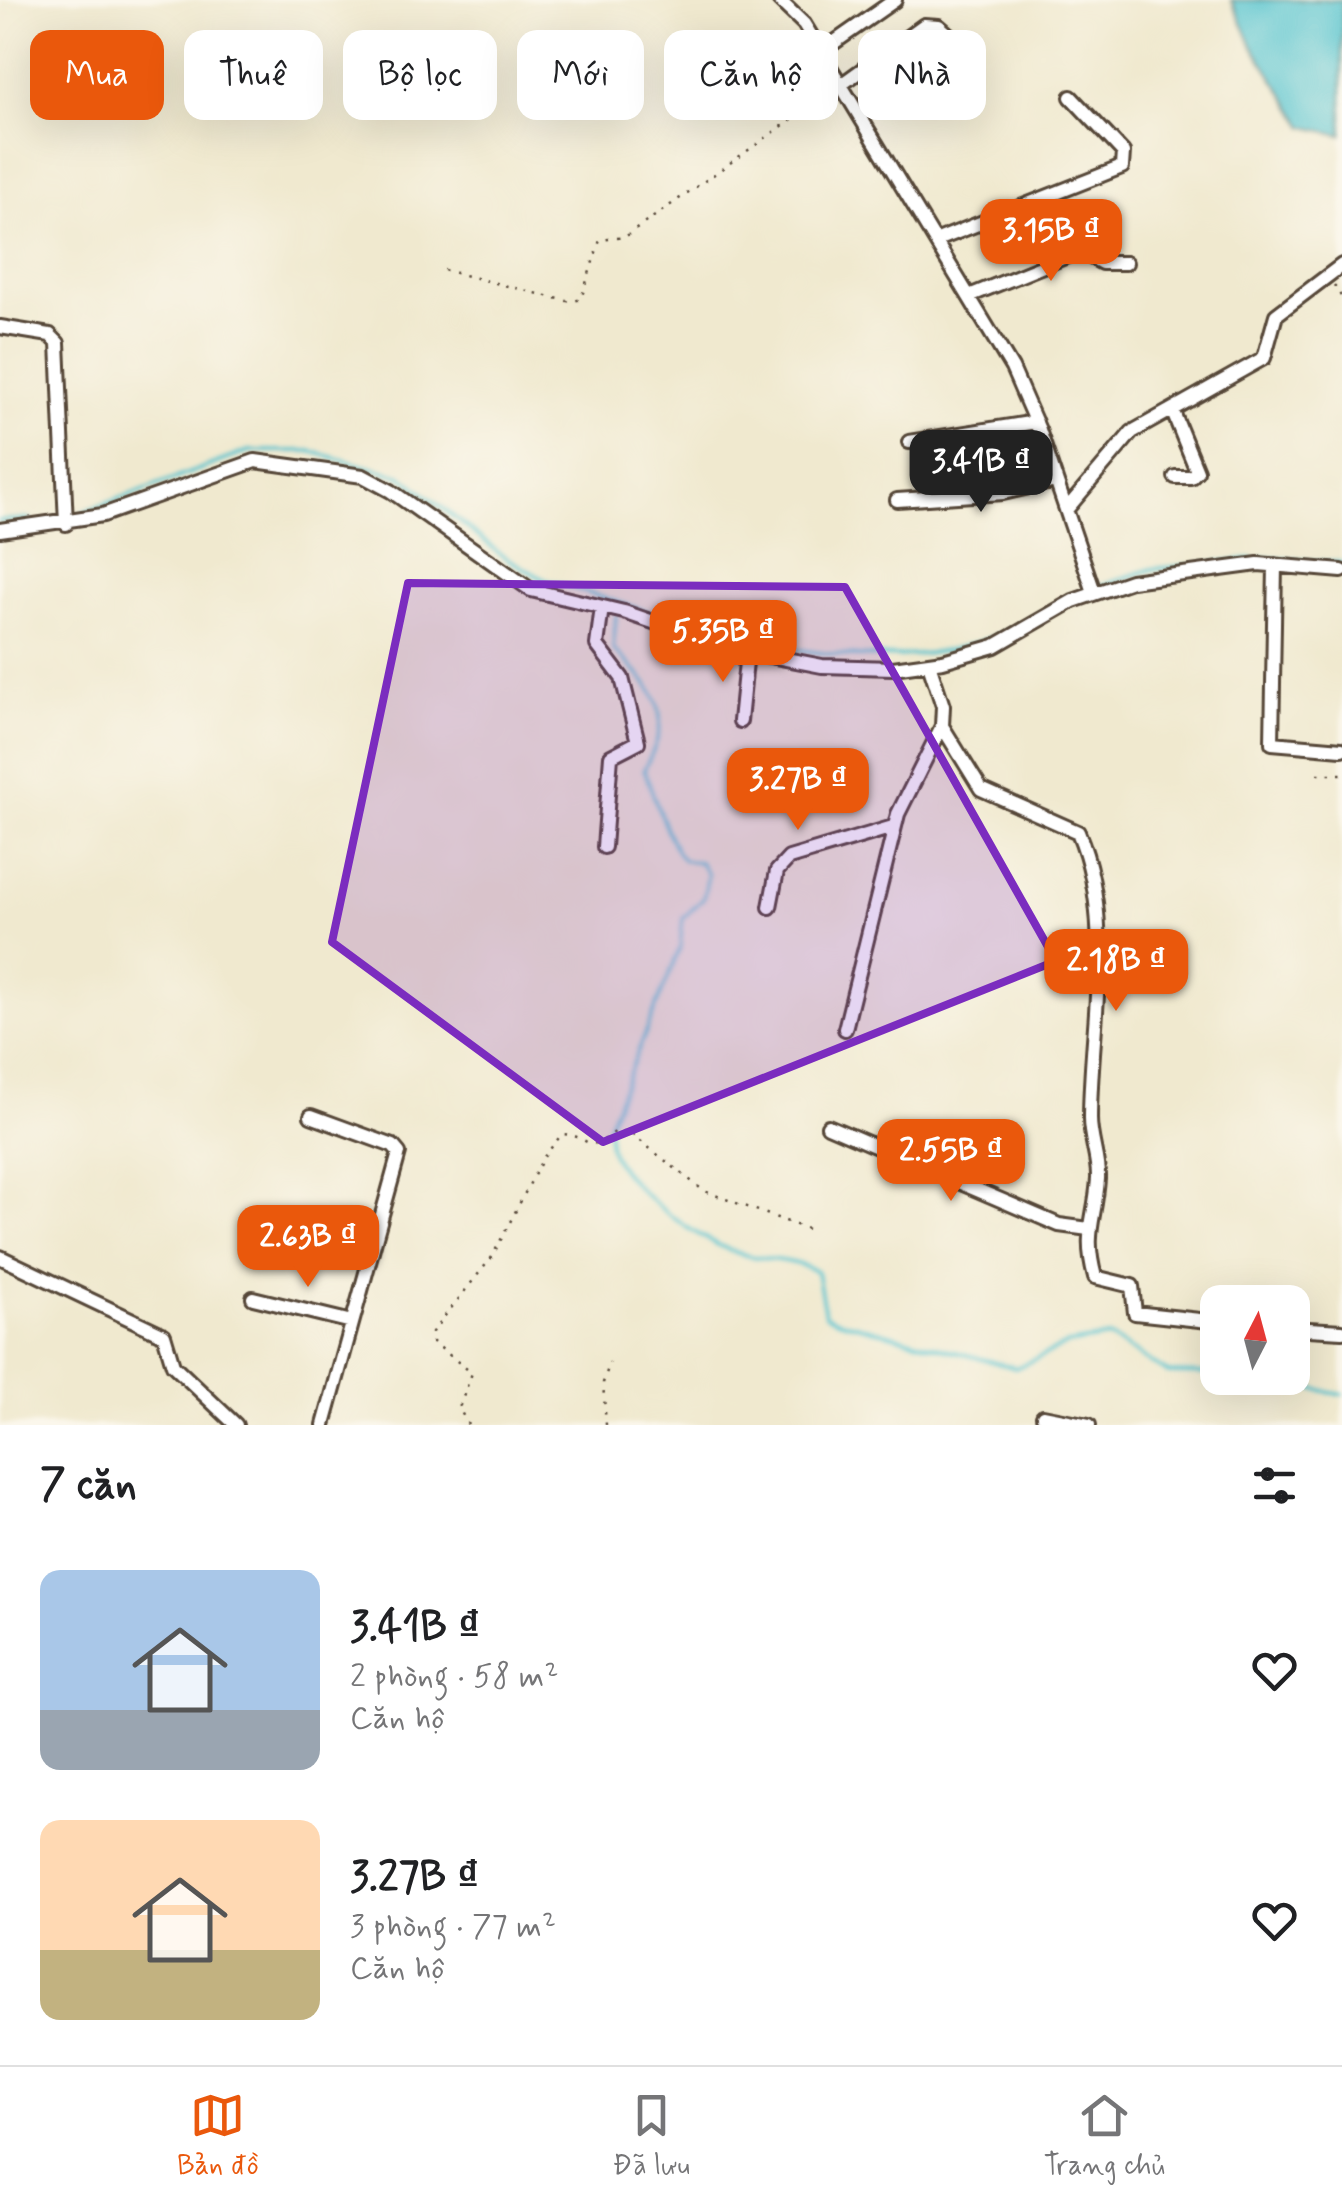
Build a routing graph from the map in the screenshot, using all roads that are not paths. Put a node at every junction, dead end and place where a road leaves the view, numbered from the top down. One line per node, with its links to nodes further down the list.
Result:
1 (779, 0): 3 (street)
2 (895, 0): 6 (street)
3 (808, 30)
4 (917, 30): 5 (street)
5 (943, 30)
6 (838, 40)
7 (858, 72): 9 (street)
8 (838, 77): 9 (street)
9 (842, 84): 11 (street)
10 (1070, 97): 11 (street)
11 (935, 241): 14 (street)
12 (1126, 263): 14 (street)
13 (1342, 265): 16 (street)
14 (969, 296): 17 (street)
15 (0, 327): 23 (street)
16 (1173, 412): 19 (street); 22 (street)
17 (1036, 422): 18 (street); 20 (street)
18 (909, 442)
19 (1174, 477)
20 (1056, 481): 21 (street); 22 (street)
21 (898, 500)
22 (1066, 510): 27 (street)
23 (65, 516): 24 (street); 28 (street)
24 (0, 530)
25 (1275, 565): 26 (street); 27 (street); 33 (street)
26 (1342, 571)
27 (1090, 584): 30 (street)
28 (602, 607): 29 (street); 35 (street)
29 (747, 652): 30 (street); 31 (street)
30 (929, 664): 32 (street)
31 (740, 721)
32 (942, 726): 34 (street); 40 (street)
33 (1342, 750)
34 (893, 827): 36 (street); 37 (street)
35 (604, 847)
36 (770, 907)
37 (844, 1029)
38 (311, 1116): 44 (street)
39 (828, 1126): 40 (street)
40 (1089, 1229): 43 (street)
41 (0, 1257): 48 (street)
42 (253, 1298): 44 (street)
43 (1200, 1320)
44 (352, 1322): 49 (street)
45 (1310, 1329): 46 (street)
46 (1342, 1331)
47 (1042, 1416): 50 (street)
48 (236, 1425)
49 (324, 1425)
50 (1089, 1425)

